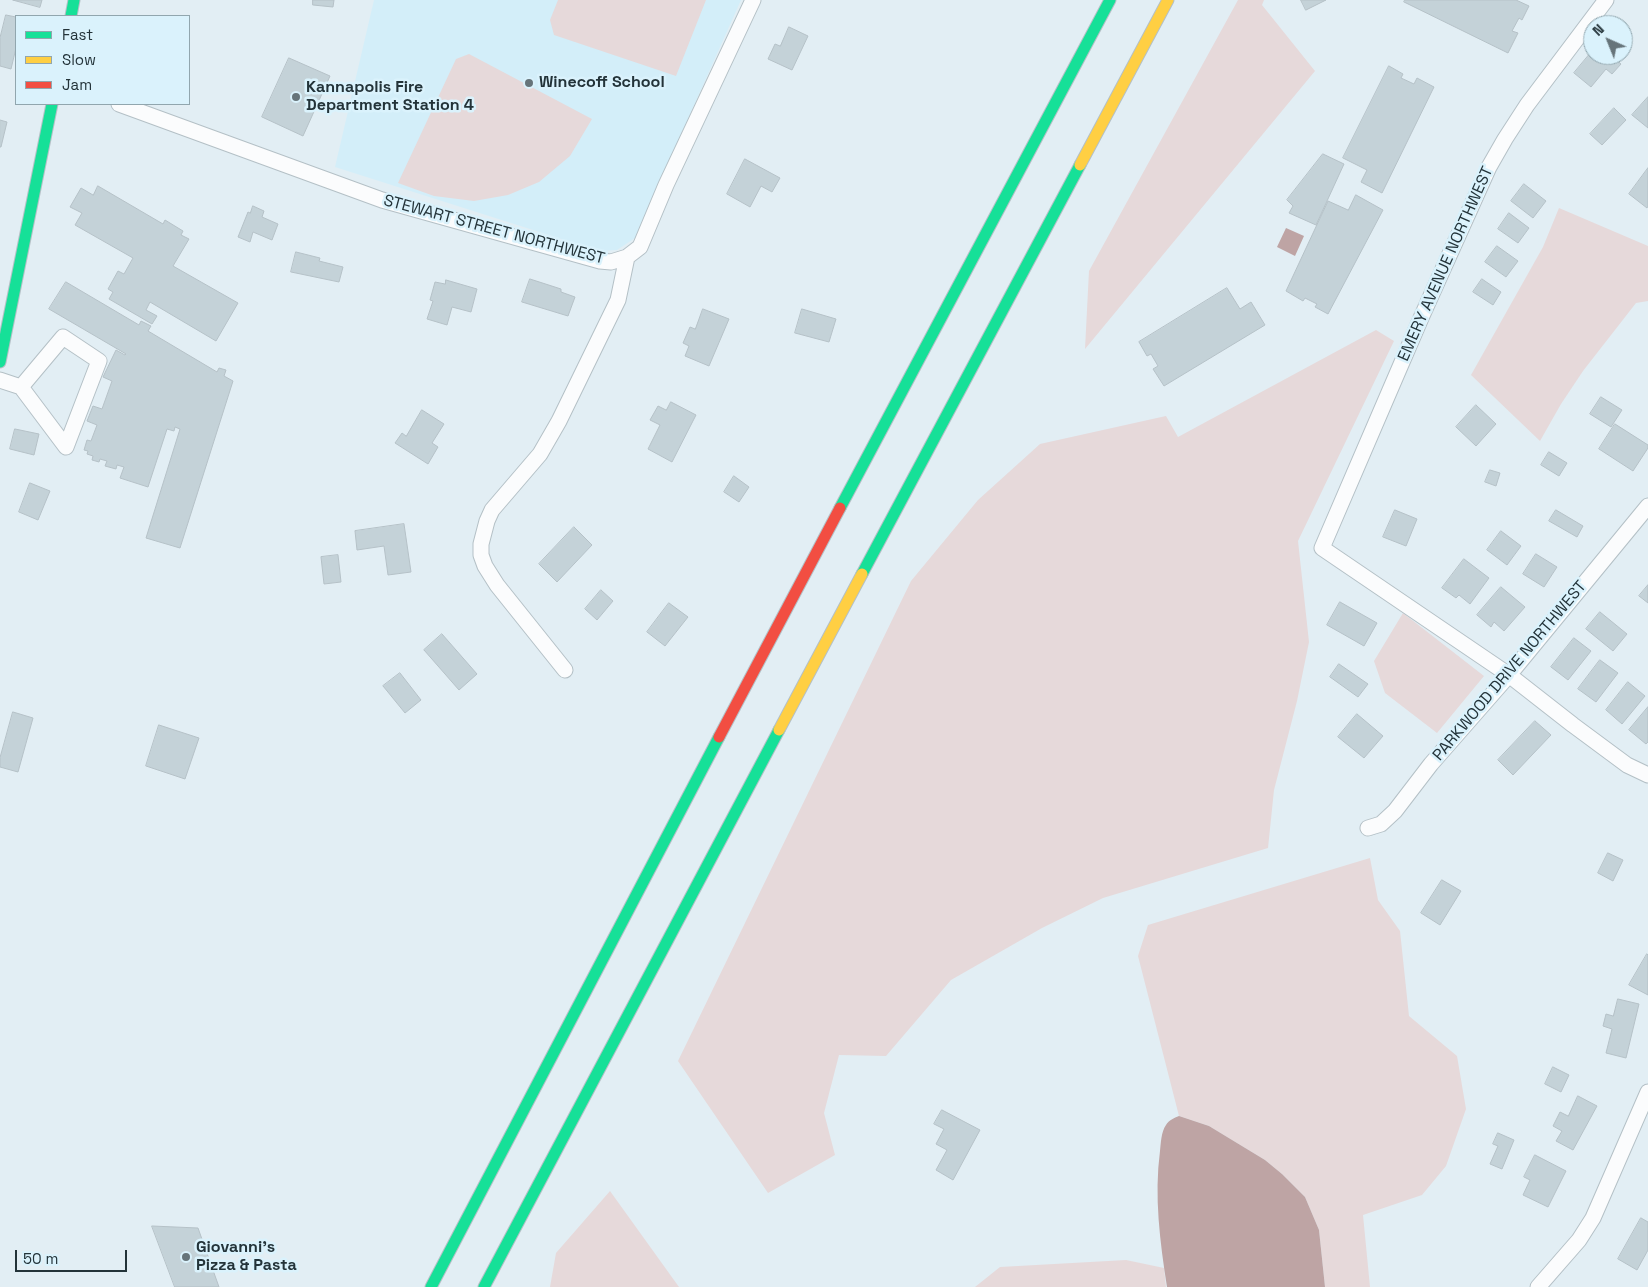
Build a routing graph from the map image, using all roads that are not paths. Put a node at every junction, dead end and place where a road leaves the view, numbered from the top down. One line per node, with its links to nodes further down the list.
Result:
1 (74, 0): 6 (main road)
2 (753, 0): 9 (street, STEWART STREET NORTHWEST)
3 (1110, 0): 19 (main road)
4 (1169, 0): 20 (main road)
5 (1606, 0): 15 (street, EMERY AVENUE NORTHWEST)
6 (71, 15)
7 (52, 105): 10 (main road)
8 (122, 105): 9 (street, STEWART STREET NORTHWEST)
9 (627, 257): 14 (street)
10 (0, 362)
11 (0, 380): 12 (street)
12 (21, 387): 12 (street)
13 (1648, 506): 15 (street, PARKWOOD DRIVE NORTHWEST)
14 (565, 670)
15 (1509, 675): 16 (street); 17 (street, PARKWOOD DRIVE NORTHWEST)
16 (1648, 775)
17 (1368, 828)
18 (1648, 1092): 21 (street)
19 (431, 1287)
20 (484, 1287)
21 (1538, 1287)

